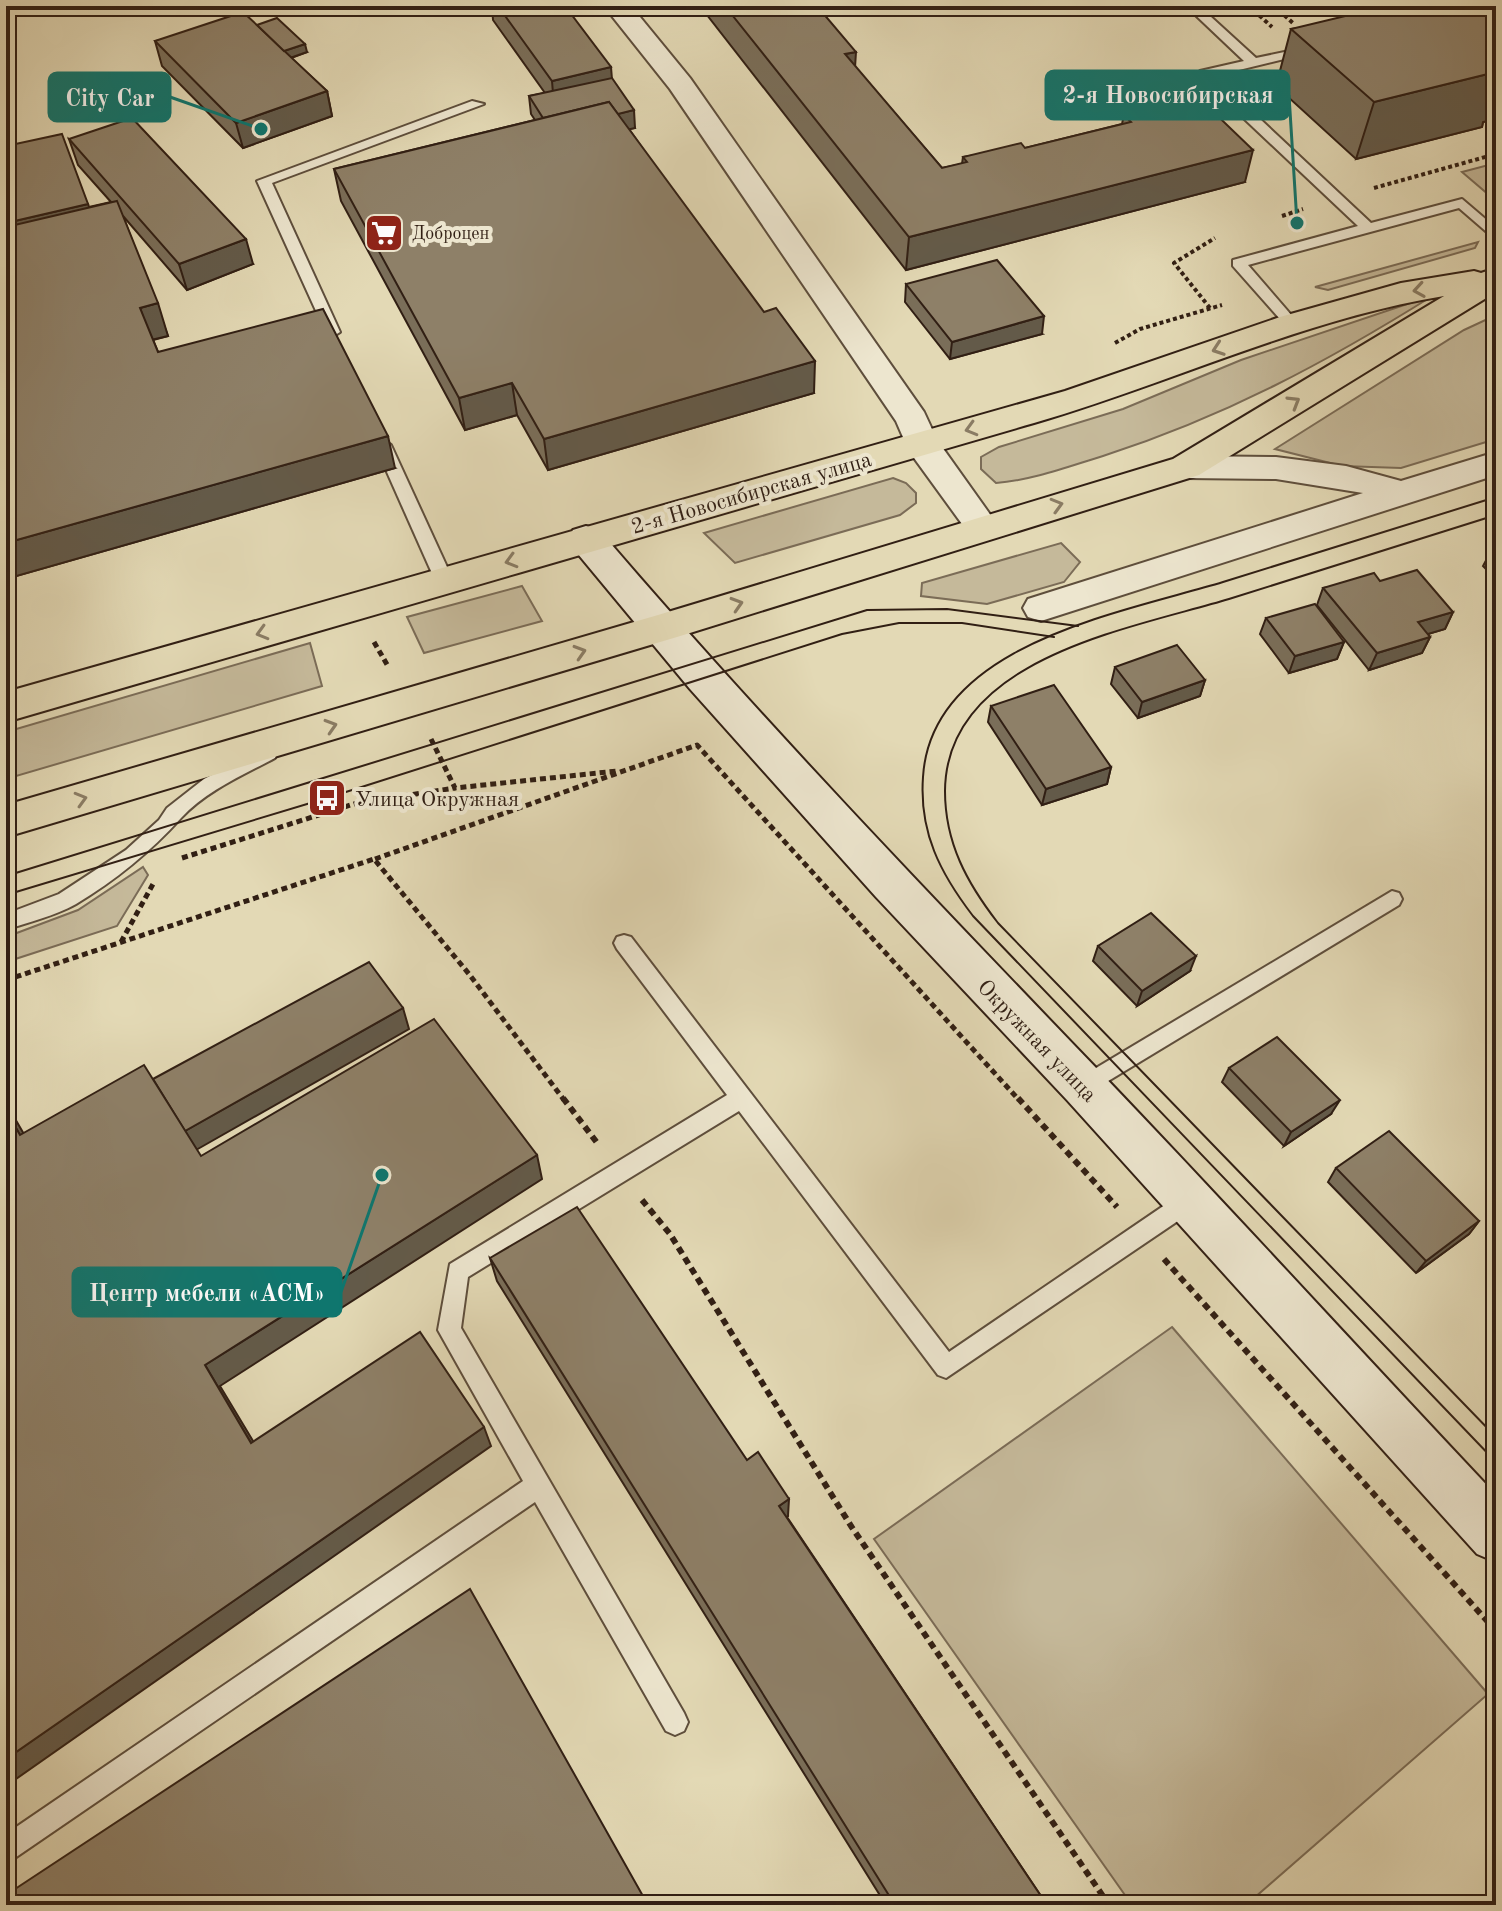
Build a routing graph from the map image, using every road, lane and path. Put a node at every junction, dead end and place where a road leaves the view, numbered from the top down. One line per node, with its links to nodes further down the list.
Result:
1 (617, 6): 12 (street)
2 (1192, 6): 4 (lane)
3 (1320, 46): 4 (lane)
4 (1253, 62): 6 (lane)
5 (477, 104): 10 (lane)
6 (1368, 228): 7 (lane); 9 (lane)
7 (1496, 236)
8 (1496, 278): 9 (main road, 2-я Новосибирская улица, one-way to 9); 14 (main road, one-way to 8)
9 (1292, 324): 12 (main road, 2-я Новосибирская улица, one-way to 12)
10 (342, 353)
11 (374, 425): 18 (lane)
12 (921, 443): 16 (street); 17 (main road, 2-я Новосибирская улица)
13 (1496, 463): 15 (street)
14 (1186, 467): 15 (street); 16 (main road, one-way to 14)
15 (1399, 492): 19 (street)
16 (982, 527): 20 (main road, one-way to 16)
17 (586, 539): 18 (main road, 2-я Новосибирская улица, one-way to 18); 20 (main road, Окружная улица)
18 (444, 580): 21 (main road, 2-я Новосибирская улица, one-way to 21)
19 (1041, 608)
20 (663, 627): 22 (main road, one-way to 20); 33 (main road, Окружная улица)
21 (6, 707)
22 (287, 739): 24 (main road, one-way to 22); 29 (lane)
23 (455, 788): 25 (path)
24 (6, 821)
25 (180, 858)
26 (374, 859): 30 (path); 35 (path); 37 (path)
27 (157, 876): 30 (path)
28 (1392, 899): 33 (lane)
29 (6, 922)
30 (120, 942): 32 (path)
31 (624, 943): 34 (lane)
32 (6, 980)
33 (1083, 1086): 36 (main road, Окружная улица)
34 (741, 1098): 35 (lane); 37 (lane)
35 (618, 1170): 38 (lane); 43 (path)
36 (1189, 1201): 37 (lane); 39 (main road, Окружная улица)
37 (1141, 1234): 40 (path)
38 (539, 1484): 41 (lane); 42 (lane)
39 (1496, 1535)
40 (1496, 1631)
41 (675, 1722)
42 (6, 1850)
43 (1109, 1905)

